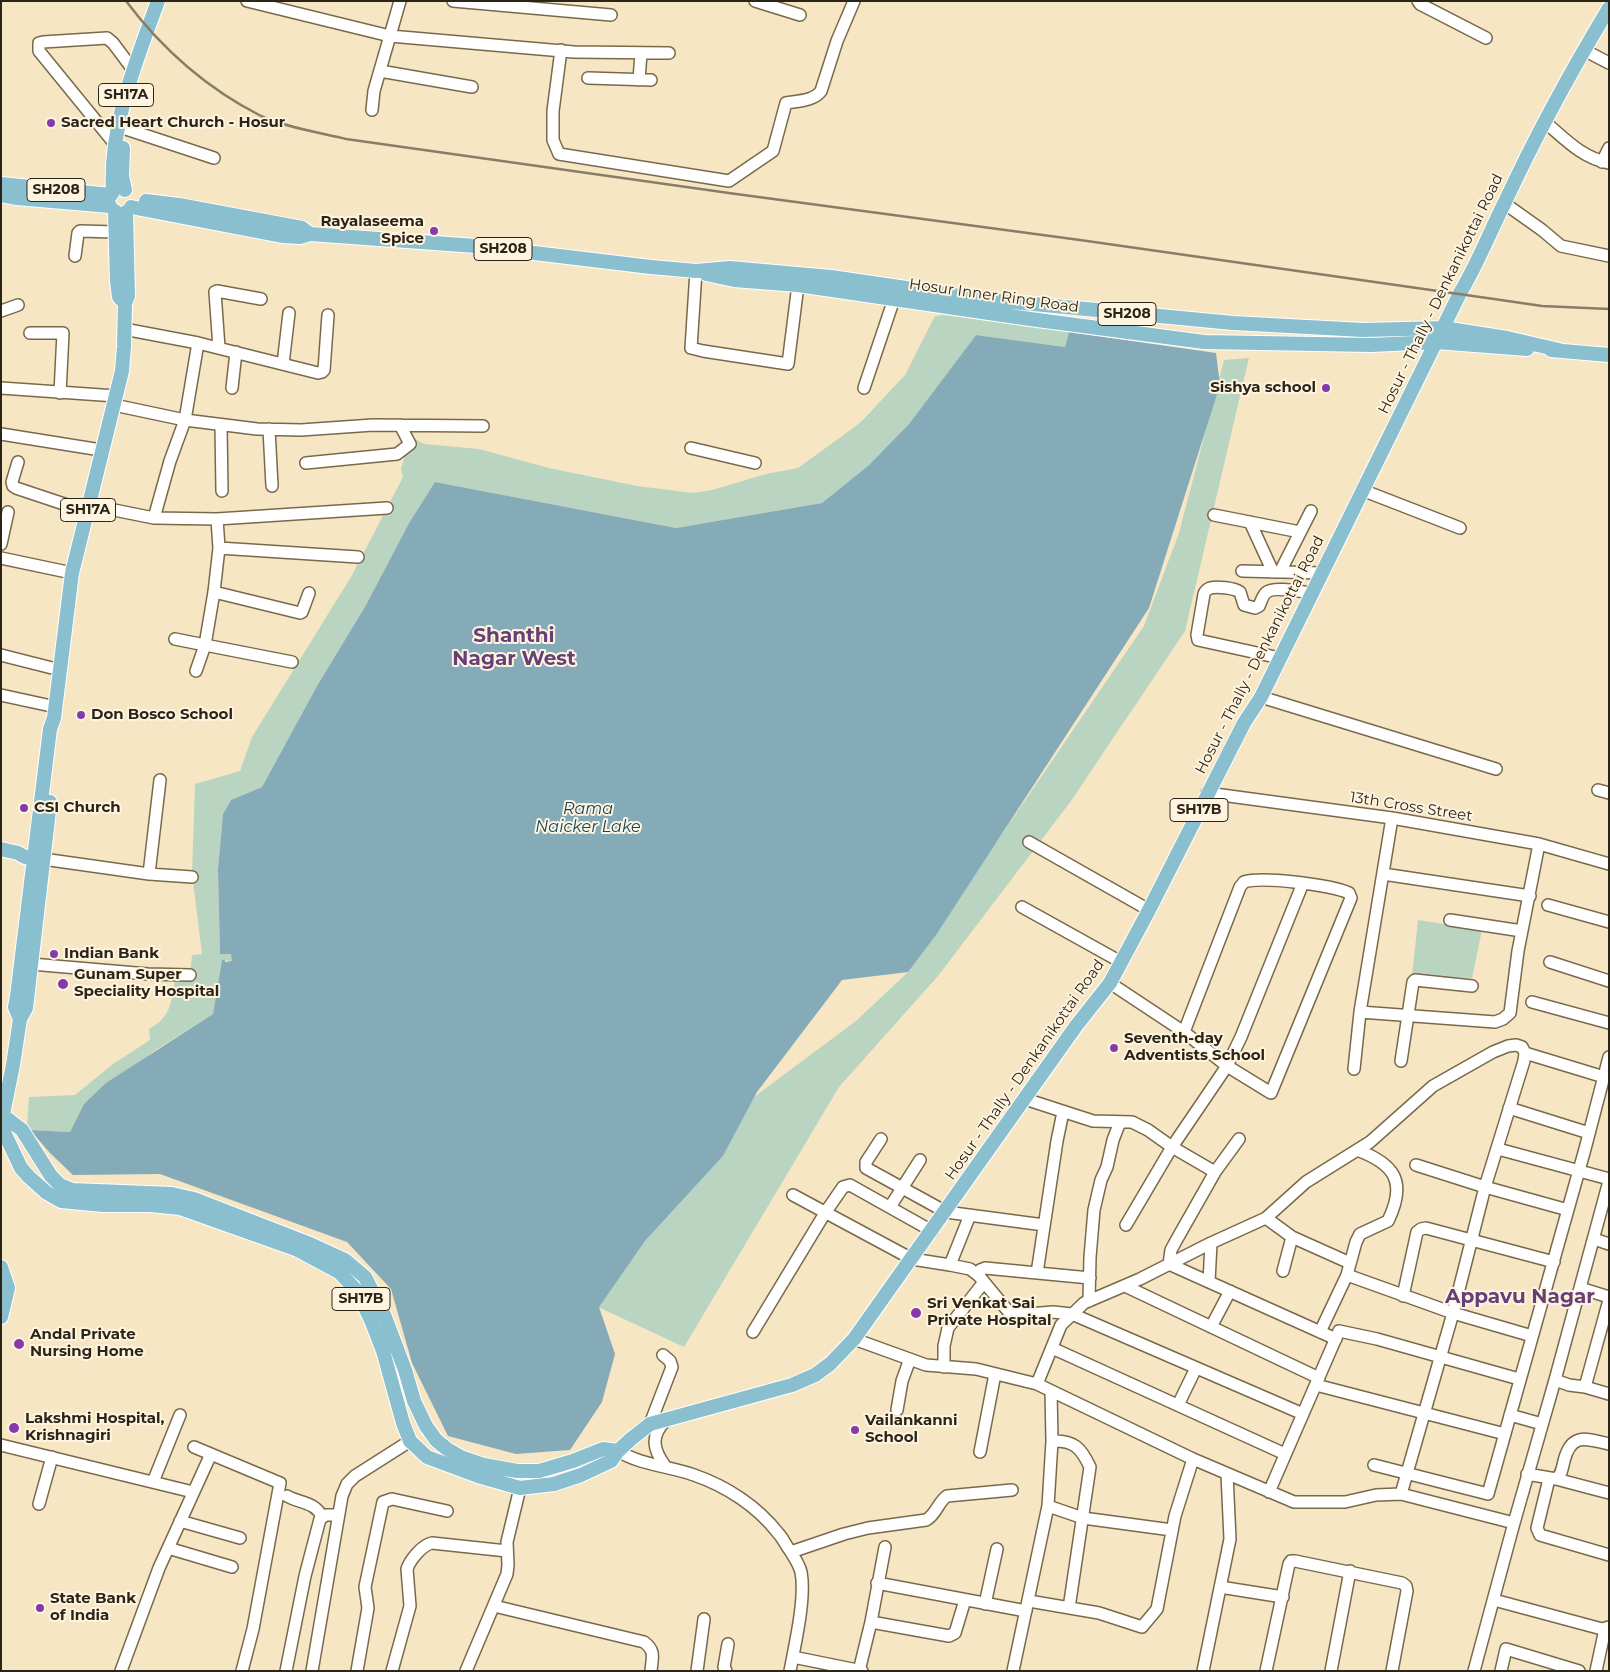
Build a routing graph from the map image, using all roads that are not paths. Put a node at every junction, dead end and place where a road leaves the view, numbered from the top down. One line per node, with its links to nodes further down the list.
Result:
1 (158, 1): 19 (main road, SH17A)
2 (166, 1): 27 (main road, SH17A)
3 (248, 1): 12 (street)
4 (400, 1): 12 (street)
5 (453, 1): 10 (street)
6 (755, 1): 11 (street)
7 (854, 1): 14 (street)
8 (1418, 1): 13 (street)
9 (1609, 8): 15 (main road, Hosur - Thally - Denkanikottai Road / SH17B)
10 (611, 15)
11 (800, 15)
12 (390, 36): 14 (street); 20 (street)
13 (1486, 38)
14 (561, 50): 16 (street)
15 (1584, 50): 18 (street); 26 (main road, Hosur - Thally - Denkanikottai Road / SH17B)
16 (641, 53): 17 (street); 22 (street)
17 (669, 53)
18 (1609, 63)
19 (134, 71): 28 (main road, SH17A); 28 (street)
20 (380, 71): 24 (street); 25 (street)
21 (588, 78): 22 (street)
22 (638, 80): 23 (street)
23 (651, 80)
24 (472, 88)
25 (372, 110)
26 (1545, 122): 31 (street); 35 (main road, Hosur - Thally - Denkanikottai Road / SH17B)
27 (126, 129): 30 (street); 34 (main road, SH17A)
28 (114, 143): 34 (main road, SH17A)
29 (1609, 148): 31 (street)
30 (214, 158)
31 (1605, 162)
32 (1, 184): 34 (main road, Hosur Inner Ring Road / SH208)
33 (1, 195): 34 (main road, Hosur Inner Ring Road / SH208)
34 (120, 202): 36 (main road, SH17A); 39 (main road, Hosur Inner Ring Road / SH208); 43 (main road, SH17A)
35 (1504, 203): 38 (street); 49 (main road, Hosur - Thally - Denkanikottai Road / SH17B)
36 (115, 232): 37 (street); 43 (main road, SH17A)
37 (75, 256)
38 (1609, 256)
39 (696, 271): 40 (main road, Hosur Inner Ring Road / SH208); 40 (street); 48 (main road, Hosur Inner Ring Road / SH208)
40 (798, 284): 42 (main road, Hosur Inner Ring Road / SH208)
41 (261, 299): 55 (street)
42 (894, 299): 54 (main road, Hosur Inner Ring Road / SH208); 62 (street)
43 (125, 303): 50 (main road, SH17A)
44 (18, 305): 45 (street)
45 (1, 311)
46 (289, 314): 59 (street)
47 (328, 315): 59 (street)
48 (1270, 325): 49 (main road, Hosur Inner Ring Road / SH208); 54 (main road)
49 (1443, 328): 52 (main road, Hosur - Thally - Denkanikottai Road / SH17B); 56 (main road, Hosur Inner Ring Road / SH208)
50 (124, 329): 53 (street); 64 (main road, SH17A)
51 (30, 332): 63 (street)
52 (1436, 342): 54 (main road, Hosur Inner Ring Road / SH208); 56 (main road, Hosur Inner Ring Road / SH208); 77 (main road, Hosur - Thally - Denkanikottai Road / SH17B)
53 (198, 343): 55 (street); 65 (street)
54 (1269, 343)
55 (219, 348): 57 (street)
56 (1559, 350): 58 (main road, Hosur Inner Ring Road / SH208)
57 (236, 352): 59 (street); 61 (street)
58 (1609, 355)
59 (283, 364)
60 (1, 388): 63 (street)
61 (232, 388)
62 (864, 388)
63 (60, 393): 64 (street)
64 (115, 400): 65 (street); 72 (main road, SH17A)
65 (185, 420): 67 (street); 84 (street)
66 (400, 424): 68 (street); 69 (street); 74 (street)
67 (221, 426): 69 (street); 78 (street)
68 (482, 426)
69 (269, 430): 76 (street)
70 (1, 434): 72 (street)
71 (691, 448): 75 (street)
72 (101, 450): 79 (main road, SH17A)
73 (18, 462): 79 (street)
74 (306, 463)
75 (755, 463)
76 (272, 486)
77 (1362, 490): 87 (street); 96 (main road, Hosur - Thally - Denkanikottai Road / SH17B)
78 (222, 491)
79 (89, 508): 84 (street); 95 (main road, SH17A)
80 (388, 508): 85 (street)
81 (1310, 511): 88 (street)
82 (8, 512): 89 (street)
83 (1214, 515): 86 (street)
84 (154, 518): 85 (street)
85 (217, 519): 90 (street)
86 (1250, 522): 88 (street); 94 (street)
87 (1460, 528)
88 (1300, 532): 94 (street)
89 (1, 544)
90 (219, 548): 91 (street); 97 (street)
91 (358, 557)
92 (1, 558): 95 (street)
93 (1242, 571): 94 (street)
94 (1276, 572): 96 (street)
95 (72, 573): 105 (main road, SH17A)
96 (1322, 573): 99 (main road, Hosur - Thally - Denkanikottai Road / SH17B)
97 (214, 592): 98 (street); 101 (street)
98 (309, 593)
99 (1312, 593): 103 (main road, Hosur - Thally - Denkanikottai Road / SH17B); 103 (street)
100 (175, 638): 101 (street)
101 (205, 645): 104 (street); 106 (street)
102 (1, 655): 105 (street)
103 (1280, 658): 108 (main road, Hosur - Thally - Denkanikottai Road / SH17B)
104 (292, 662)
105 (60, 670): 109 (main road, SH17A)
106 (196, 671)
107 (1, 695): 109 (street)
108 (1260, 697): 110 (street); 112 (main road, Hosur - Thally - Denkanikottai Road / SH17B)
109 (55, 712): 118 (main road, SH17A)
110 (1496, 769)
111 (160, 780): 120 (street)
112 (1207, 793): 113 (street, 13th Cross Street); 127 (main road, Hosur - Thally - Denkanikottai Road / SH17B)
113 (1392, 818): 115 (street, 13th Cross Street); 121 (street)
114 (1029, 842): 127 (street)
115 (1539, 844): 119 (street, 13th Cross Street); 124 (street)
116 (1, 849): 118 (main road)
117 (1, 856): 118 (main road)
118 (34, 858): 120 (street); 133 (main road, SH17A); 141 (main road, SH17A)
119 (1609, 864)
120 (149, 874): 122 (street)
121 (1383, 874): 124 (street); 139 (street)
122 (192, 877)
123 (1303, 883): 143 (street); 147 (street); 147 (street)
124 (1530, 896): 130 (street)
125 (1548, 905): 129 (street)
126 (1022, 908): 131 (street)
127 (1149, 910): 131 (main road, Hosur - Thally - Denkanikottai Road / SH17B)
128 (1450, 920): 130 (street)
129 (1609, 922)
130 (1522, 932): 140 (street)
131 (1121, 962): 135 (main road, Hosur - Thally - Denkanikottai Road / SH17B)
132 (1550, 962): 136 (street)
133 (30, 964): 134 (street); 141 (main road, SH17A)
134 (190, 975)
135 (1110, 982): 143 (street); 150 (main road, Hosur - Thally - Denkanikottai Road / SH17B)
136 (1609, 982)
137 (1472, 986): 140 (street)
138 (1532, 1002): 142 (street)
139 (1360, 1012): 140 (street); 148 (street)
140 (1409, 1016): 146 (street)
141 (20, 1019): 154 (main road, SH17A)
142 (1609, 1023)
143 (1184, 1032): 147 (street)
144 (1525, 1053): 149 (street); 151 (street); 160 (street)
145 (1609, 1057): 149 (street)
146 (1401, 1061)
147 (1227, 1066): 158 (street)
148 (1354, 1069)
149 (1604, 1077): 155 (street)
150 (1025, 1099): 152 (street); 173 (main road, Hosur - Thally - Denkanikottai Road / SH17B)
151 (1509, 1108): 155 (street); 159 (street)
152 (1063, 1112): 153 (street); 178 (street)
153 (1120, 1122): 158 (street); 193 (street)
154 (4, 1124): 237 (main road, SH17B); 241 (main road, SH17B)
155 (1589, 1133): 163 (street)
156 (881, 1139): 165 (street)
157 (1240, 1139): 164 (street)
158 (1172, 1147): 164 (street); 177 (street)
159 (1498, 1149): 163 (street); 168 (street)
160 (1357, 1150): 176 (street); 189 (street)
161 (920, 1160): 167 (street)
162 (1416, 1165): 168 (street)
163 (1579, 1171): 166 (street); 172 (street)
164 (1215, 1172): 188 (street)
165 (880, 1176): 167 (street); 170 (street)
166 (1609, 1180): 181 (street)
167 (901, 1188): 171 (street); 173 (street)
168 (1486, 1188): 172 (street); 182 (street)
169 (793, 1195): 174 (street)
170 (868, 1195): 171 (street); 174 (street)
171 (890, 1207): 179 (street)
172 (1568, 1210): 186 (street)
173 (946, 1212): 175 (street); 179 (main road, Hosur - Thally - Denkanikottai Road / SH17B)
174 (825, 1213): 185 (street); 206 (street)
175 (970, 1216): 178 (street); 187 (street)
176 (1266, 1218): 180 (street); 183 (street)
177 (1126, 1224)
178 (1044, 1225): 191 (street)
179 (932, 1231): 185 (main road, Hosur - Thally - Denkanikottai Road / SH17B)
180 (1292, 1238): 189 (street); 190 (street)
181 (1594, 1239): 184 (street); 197 (street)
182 (1471, 1241): 186 (street); 199 (street); 202 (street)
183 (1212, 1242): 188 (street); 195 (street)
184 (1609, 1244)
185 (912, 1259): 187 (street); 209 (main road, Hosur - Thally - Denkanikottai Road / SH17B)
186 (1554, 1262): 208 (street)
187 (950, 1264): 194 (street)
188 (1169, 1264): 195 (street); 196 (street)
189 (1348, 1269): 199 (street); 207 (street)
190 (1284, 1271)
191 (1037, 1273): 193 (street); 194 (street)
192 (2, 1274): 204 (main road)
193 (1090, 1278): 201 (street)
194 (982, 1279): 203 (street); 216 (street)
195 (1209, 1282): 198 (street)
196 (1125, 1286): 201 (street); 205 (street)
197 (1580, 1288): 200 (street); 220 (street)
198 (1230, 1291): 205 (street); 207 (street)
199 (1403, 1296): 202 (street)
200 (1609, 1298): 211 (street)
201 (1089, 1301): 203 (street)
202 (1453, 1313): 208 (street); 214 (street)
203 (1072, 1314): 212 (street); 217 (street)
204 (1, 1317)
205 (1211, 1327): 221 (street)
206 (753, 1332)
207 (1320, 1332): 210 (street)
208 (1532, 1336): 219 (street)
209 (854, 1339): 215 (street); 232 (main road, Hosur - Thally - Denkanikottai Road / SH17B)
210 (1336, 1339): 214 (street); 221 (street)
211 (1603, 1344): 223 (street)
212 (1052, 1348): 222 (street); 226 (street)
213 (663, 1355): 233 (street)
214 (1440, 1356): 219 (street); 228 (street)
215 (910, 1359): 216 (street); 227 (street)
216 (944, 1367): 218 (street)
217 (1196, 1368): 226 (street); 229 (street)
218 (995, 1374): 222 (street); 242 (street)
219 (1519, 1379): 231 (street)
220 (1555, 1380): 223 (street); 234 (street)
221 (1317, 1381): 228 (street); 229 (street)
222 (1037, 1384): 224 (street)
223 (1585, 1387): 225 (street)
224 (1051, 1391): 236 (street); 246 (street)
225 (1609, 1394)
226 (1178, 1405): 244 (street)
227 (897, 1410)
228 (1424, 1413): 235 (street); 249 (street)
229 (1303, 1414): 244 (street)
230 (180, 1415): 253 (street)
231 (1510, 1415): 234 (street); 235 (street)
232 (666, 1420): 233 (main road, Hosur - Thally - Denkanikottai Road / SH17B); 248 (street)
233 (650, 1424): 241 (main road, Hosur - Thally - Denkanikottai Road / SH17B)
234 (1542, 1424): 251 (street)
235 (1505, 1434): 249 (street)
236 (1052, 1440): 262 (street); 266 (street)
237 (410, 1441): 254 (main road, Hosur - Thally - Denkanikottai Road / SH17B); 264 (street)
238 (1609, 1444): 252 (street)
239 (1, 1445): 245 (street)
240 (194, 1447): 243 (street)
241 (618, 1451): 248 (street); 254 (main road, Hosur - Thally - Denkanikottai Road / SH17B)
242 (980, 1452)
243 (211, 1454): 256 (street); 294 (street)
244 (1285, 1454): 257 (street)
245 (52, 1457): 253 (street); 261 (street)
246 (1193, 1459): 250 (street); 269 (street)
247 (1374, 1465): 249 (street)
248 (665, 1466): 275 (street)
249 (1407, 1473): 259 (street)
250 (1228, 1474): 257 (street); 280 (street)
251 (1527, 1474): 252 (street); 268 (street)
252 (1552, 1479): 258 (street); 276 (street)
253 (153, 1482): 256 (street)
254 (520, 1488): 271 (street)
255 (1012, 1490): 275 (street)
256 (194, 1492): 267 (street)
257 (1269, 1492): 259 (street)
258 (1609, 1493)
259 (1401, 1494): 268 (street)
260 (287, 1496): 265 (street)
261 (39, 1504)
262 (1048, 1506): 266 (street); 286 (street)
263 (447, 1511): 297 (street)
264 (338, 1515): 265 (street); 296 (street)
265 (322, 1517): 295 (street)
266 (1083, 1518): 269 (street); 287 (street)
267 (180, 1522): 270 (street); 273 (street)
268 (1514, 1523): 283 (street)
269 (1172, 1530): 287 (street)
270 (240, 1538)
271 (507, 1546): 285 (street); 298 (street)
272 (885, 1547): 279 (street)
273 (168, 1548): 277 (street); 293 (street)
274 (997, 1549): 284 (street)
275 (791, 1552): 292 (street)
276 (1609, 1555)
277 (232, 1567)
278 (1350, 1572): 281 (street); 308 (street); 309 (street)
279 (877, 1583): 282 (street); 289 (street)
280 (1220, 1587): 281 (street); 306 (street)
281 (1283, 1597): 307 (street)
282 (965, 1600): 284 (street); 289 (street)
283 (1494, 1600): 290 (street); 310 (street)
284 (985, 1604): 286 (street)
285 (494, 1606): 299 (street); 300 (street)
286 (1028, 1606): 287 (street); 305 (street)
287 (1069, 1608)
288 (704, 1620): 301 (street)
289 (871, 1622): 304 (street)
290 (1607, 1628): 313 (street)
291 (728, 1644): 302 (street)
292 (793, 1657): 303 (street); 304 (street)
293 (120, 1671)
294 (242, 1671)
295 (286, 1671)
296 (312, 1671)
297 (357, 1671)
298 (392, 1671)
299 (466, 1671)
300 (651, 1671)
301 (696, 1671)
302 (726, 1671)
303 (790, 1671)
304 (860, 1671)
305 (1013, 1671)
306 (1203, 1671)
307 (1266, 1671)
308 (1331, 1671)
309 (1392, 1671)
310 (1474, 1671)
311 (1501, 1671): 312 (street)
312 (1579, 1671)
313 (1596, 1671)

